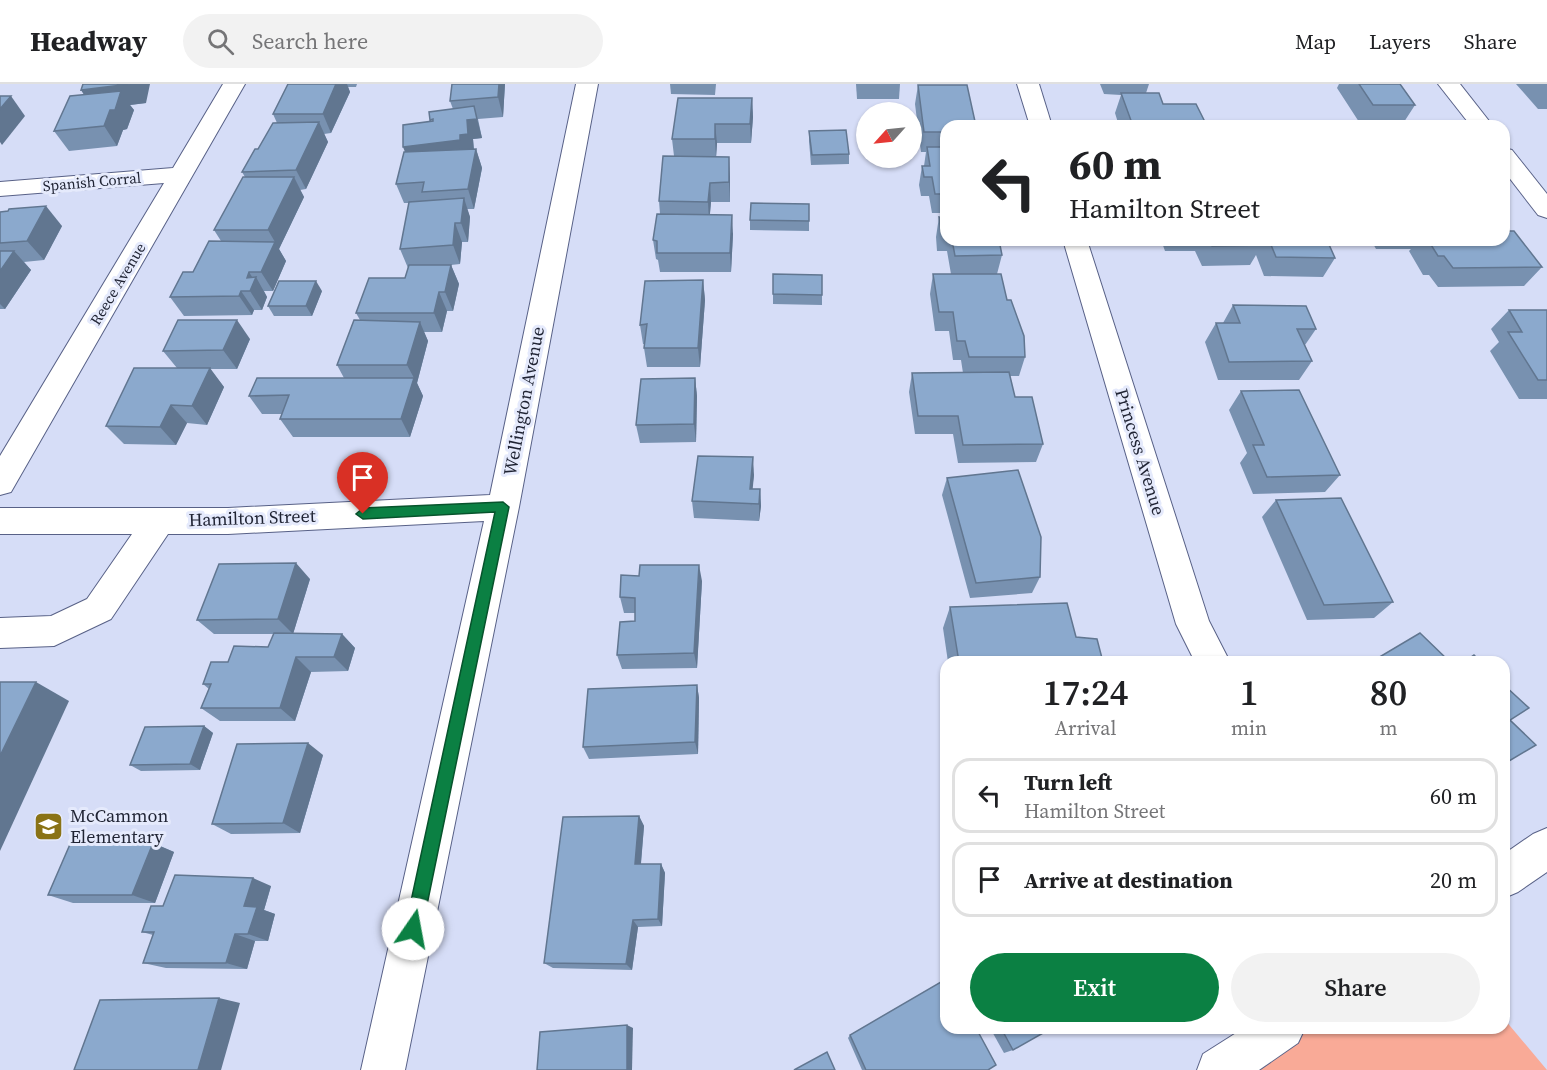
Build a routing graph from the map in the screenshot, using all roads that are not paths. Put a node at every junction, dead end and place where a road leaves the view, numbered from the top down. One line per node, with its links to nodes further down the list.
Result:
1 (234, 84): 8 (street, Reece Avenue)
2 (587, 84): 13 (street, Wellington Avenue)
3 (1028, 84): 5 (street)
4 (1449, 84): 6 (street)
5 (1039, 120)
6 (1477, 120)
7 (1510, 163): 10 (street)
8 (183, 174): 9 (street, Spanish Corral); 12 (street, Reece Avenue)
9 (0, 189)
10 (1547, 210)
11 (1078, 246): 17 (street, Princess Avenue)
12 (0, 483)
13 (503, 507): 15 (street, Hamilton Street); 21 (street, Wellington Avenue)
14 (0, 521): 15 (street, Hamilton Street)
15 (159, 521): 16 (street)
16 (0, 633)
17 (1210, 656)
18 (1547, 848): 19 (street)
19 (1510, 874)
20 (1274, 1034): 22 (street)
21 (383, 1070)
22 (1219, 1070)

